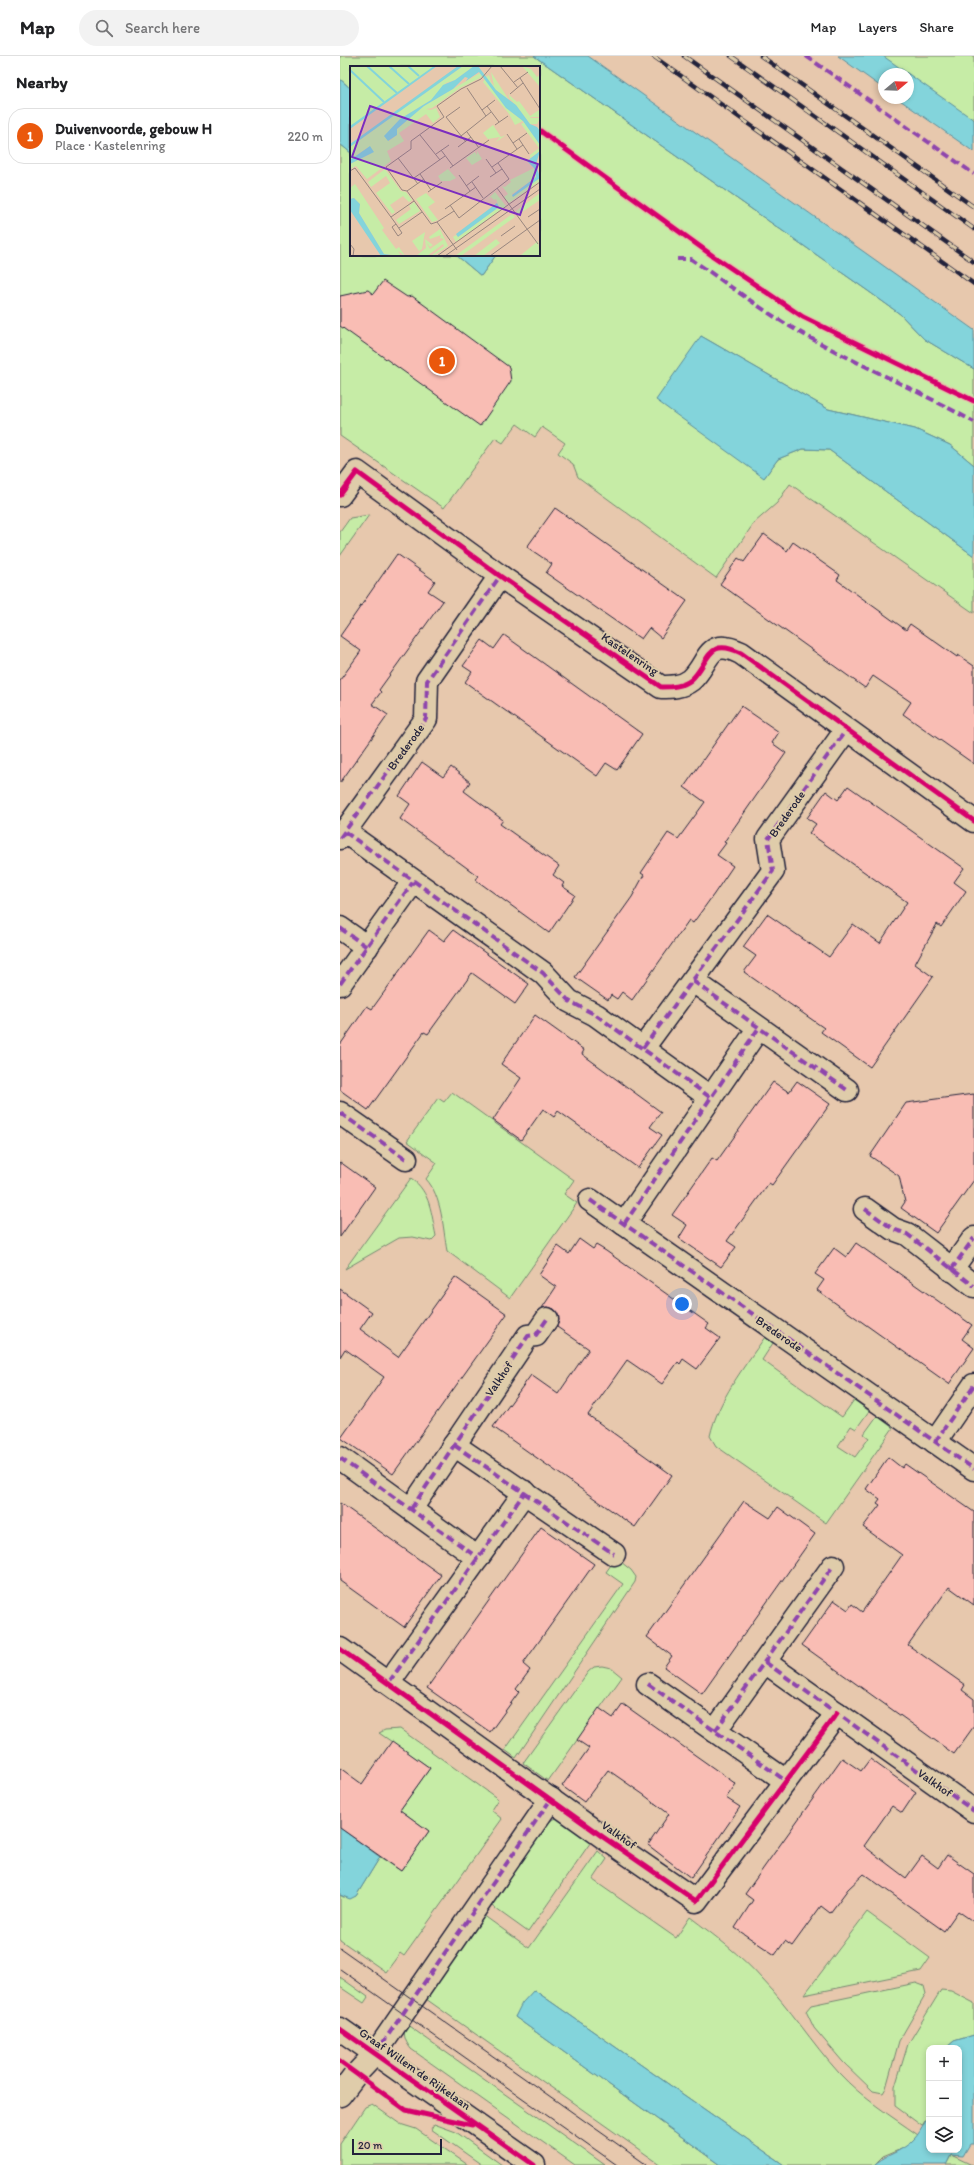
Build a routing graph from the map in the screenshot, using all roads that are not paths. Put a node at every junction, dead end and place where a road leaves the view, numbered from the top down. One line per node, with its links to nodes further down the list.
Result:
1 (340, 494): 2 (street, Kastelenring)
2 (500, 576): 3 (street, Kastelenring); 5 (street, Brederode)
3 (846, 730): 4 (street, Kastelenring); 9 (street, Brederode)
4 (974, 820)
5 (342, 835): 6 (street, Brederode)
6 (413, 882): 8 (street); 12 (street, Brederode)
7 (340, 928): 8 (street)
8 (367, 948): 10 (street)
9 (693, 981): 11 (street); 12 (street, Brederode)
10 (340, 984)
11 (758, 1029): 13 (street); 14 (street)
12 (643, 1048): 14 (street, Brederode)
13 (847, 1090)
14 (711, 1098): 19 (street)
15 (340, 1113): 16 (street)
16 (406, 1159)
17 (590, 1200): 19 (street, Brederode)
18 (865, 1209): 21 (street)
19 (624, 1224): 25 (street, Brederode)
20 (974, 1238): 21 (street)
21 (951, 1270): 22 (street)
22 (974, 1286)
23 (547, 1319): 26 (street, Valkhof)
24 (974, 1385): 25 (street)
25 (935, 1442): 28 (street, Brederode)
26 (454, 1445): 29 (street); 30 (street, Valkhof)
27 (340, 1458): 30 (street)
28 (974, 1469)
29 (525, 1492): 31 (street); 32 (street)
30 (411, 1509): 32 (street)
31 (614, 1554)
32 (478, 1558): 36 (street)
33 (833, 1566): 35 (street)
34 (340, 1649): 36 (street, Valkhof)
35 (765, 1662): 38 (street, Valkhof); 39 (street)
36 (389, 1682): 41 (street, Valkhof)
37 (648, 1684): 39 (street)
38 (837, 1713): 40 (street, Valkhof); 42 (street, Valkhof)
39 (715, 1731): 40 (street)
40 (786, 1781): 41 (street, Valkhof)
41 (550, 1799): 44 (street)
42 (974, 1811)
43 (340, 2029): 44 (street, Graaf Willem de Rijkelaan)
44 (375, 2054): 45 (street); 46 (street, Graaf Willem de Rijkelaan)
45 (340, 2095)
46 (534, 2165)

